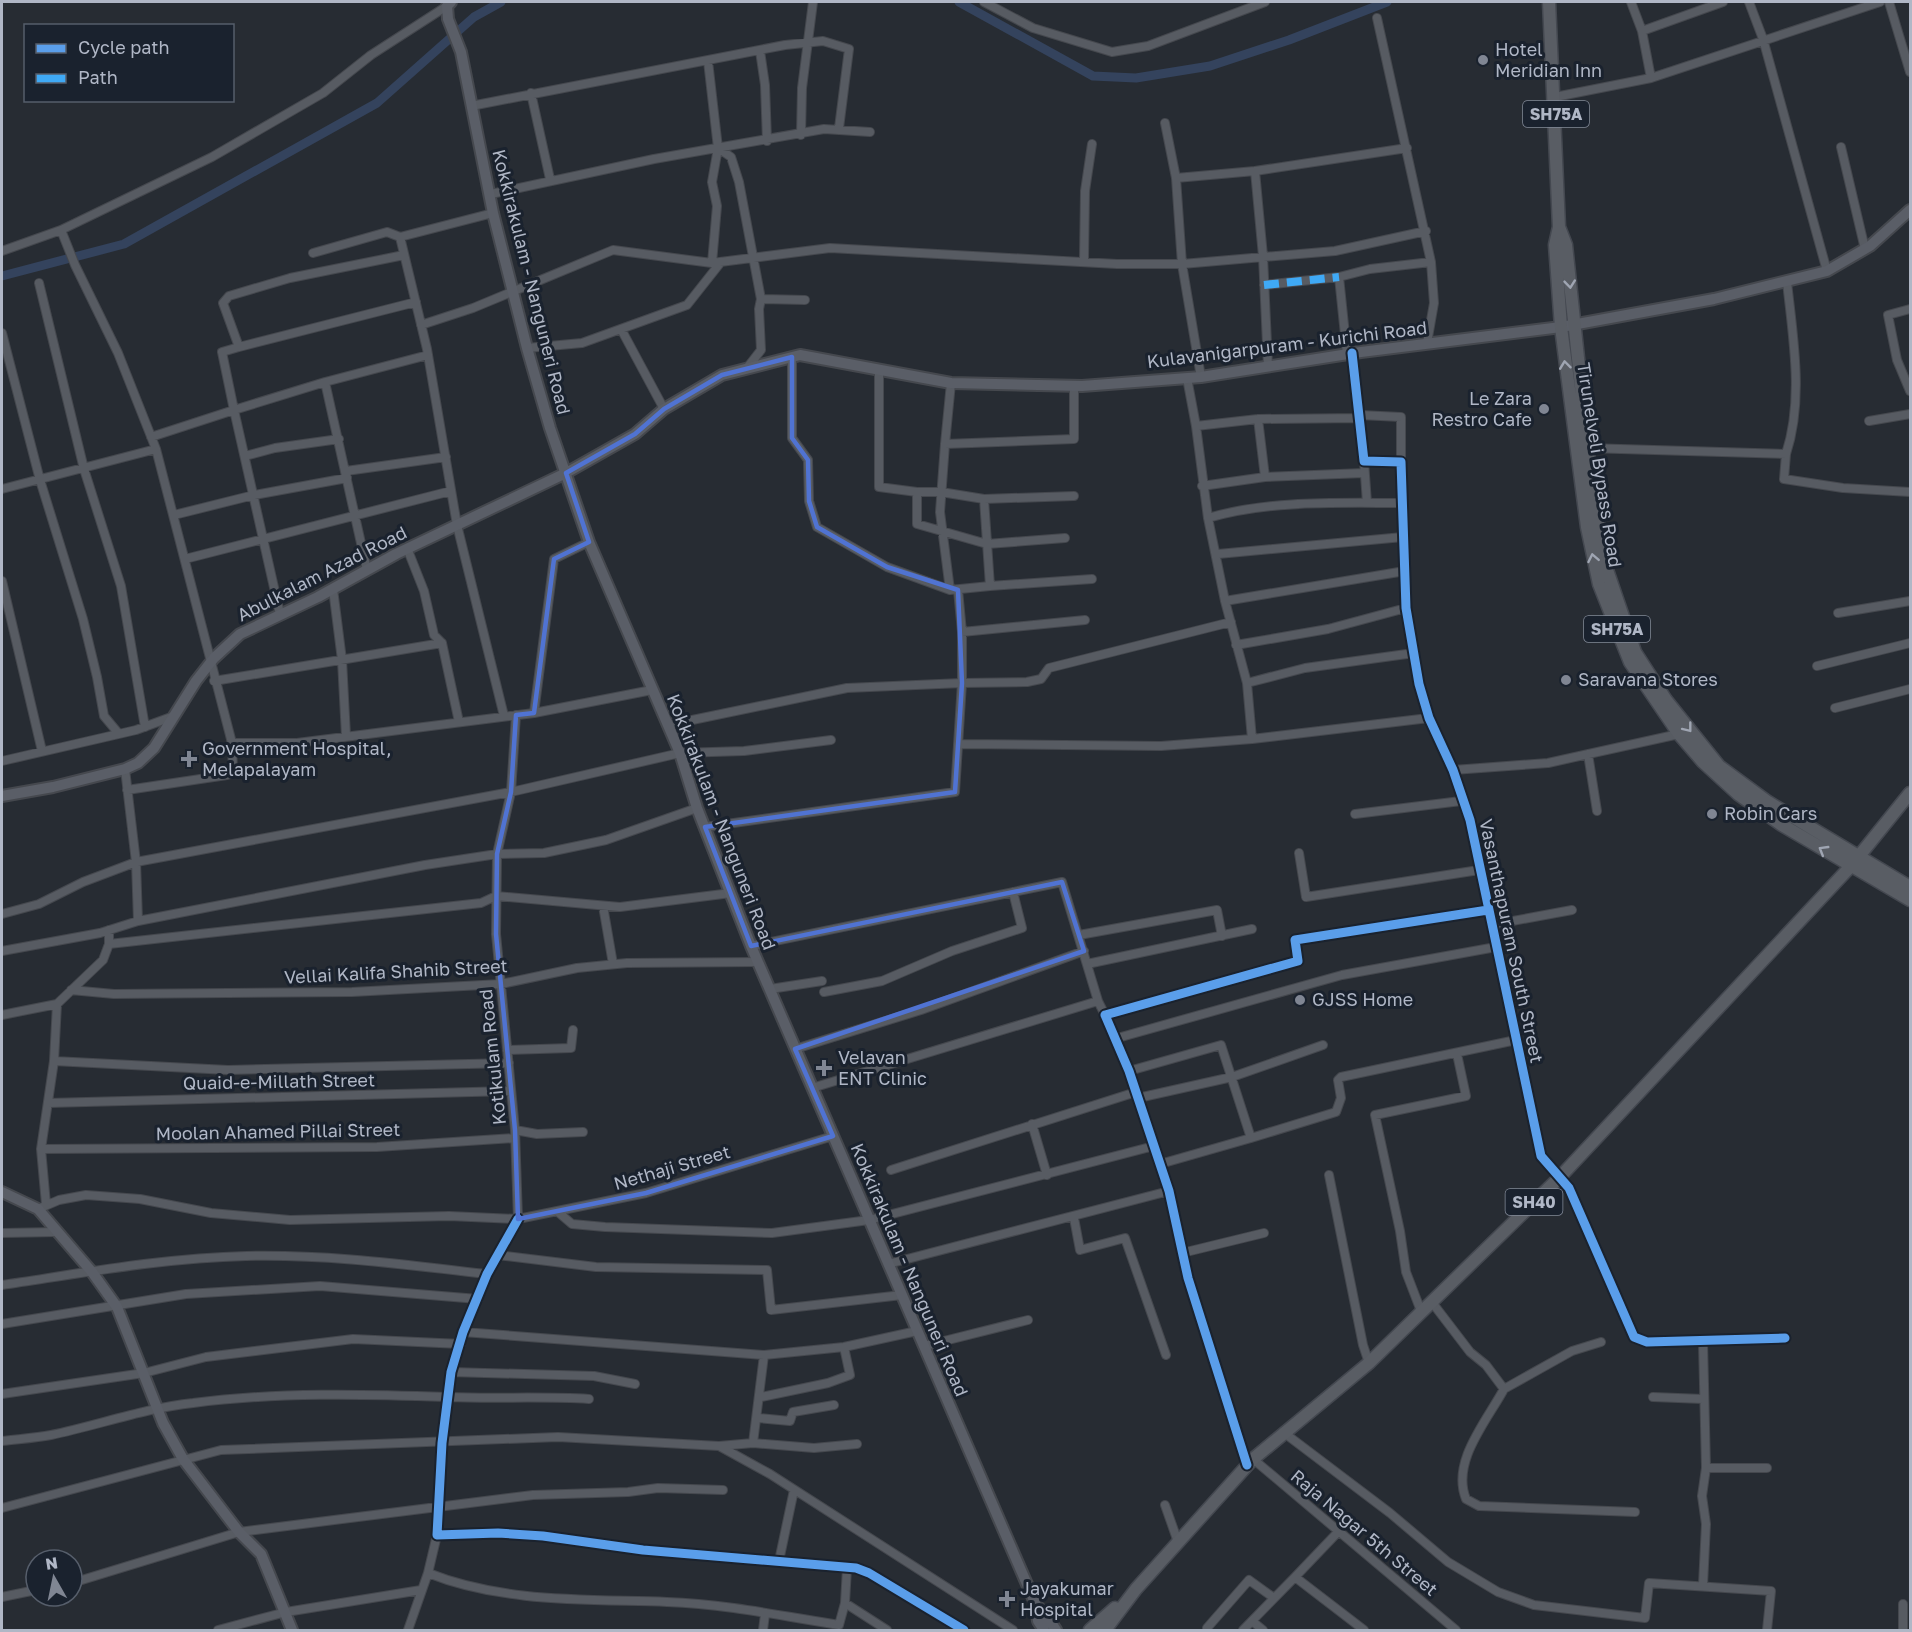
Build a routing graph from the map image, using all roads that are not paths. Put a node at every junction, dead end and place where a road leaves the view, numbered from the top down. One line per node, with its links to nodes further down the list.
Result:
1 (813, 2): 14 (street)
2 (984, 2): 3 (street)
3 (1265, 2)
4 (1549, 2): 20 (main road, Tirunelveli Bypass Road / SH75A)
5 (1631, 2): 12 (street)
6 (1724, 2): 12 (street)
7 (1749, 2): 13 (street)
8 (1880, 2): 13 (street)
9 (1890, 2): 17 (street)
10 (449, 4): 21 (main road, Kokkirakulam - Nanguneri Road); 38 (street)
11 (1377, 18): 30 (street)
12 (1642, 31): 18 (street)
13 (1763, 39): 18 (street); 51 (street)
14 (808, 42): 15 (street); 23 (street); 25 (street)
15 (759, 51): 16 (street); 26 (street)
16 (708, 60): 19 (street); 29 (street)
17 (1911, 72)
18 (1651, 78): 20 (street)
19 (531, 93): 21 (street); 33 (street)
20 (1555, 97): 37 (main road, Tirunelveli Bypass Road / SH75A)
21 (471, 106): 34 (main road, Kokkirakulam - Nanguneri Road)
22 (1165, 123): 32 (street)
23 (839, 128): 24 (street); 25 (street)
24 (870, 132)
25 (801, 135): 26 (street)
26 (767, 141): 29 (street)
27 (1092, 144): 47 (street)
28 (1841, 147): 41 (street)
29 (718, 148): 33 (street); 46 (street); 48 (street)
30 (1407, 148): 31 (street); 39 (street)
31 (1255, 171): 32 (street); 45 (street)
32 (1176, 178): 50 (street)
33 (550, 179): 34 (street)
34 (491, 194): 36 (main road, Kokkirakulam - Nanguneri Road)
35 (1911, 210): 41 (main road, Kulavanigarpuram - Kurichi Road)
36 (493, 213): 40 (street); 56 (main road, Kokkirakulam - Nanguneri Road)
37 (1559, 227): 62 (main road, one-way to 62); 63 (main road, Tirunelveli Bypass Road / SH75A)
38 (61, 230): 42 (street); 88 (street)
39 (1425, 231): 45 (street); 49 (street)
40 (400, 237): 43 (street); 44 (street)
41 (1865, 249): 51 (main road, Kulavanigarpuram - Kurichi Road)
42 (2, 251)
43 (314, 253)
44 (404, 255): 59 (street); 67 (street)
45 (1263, 256): 50 (street); 55 (street)
46 (754, 259): 47 (street); 48 (street); 57 (street)
47 (1084, 260): 50 (street)
48 (717, 262): 56 (street); 64 (street)
49 (1431, 262): 52 (street); 66 (street)
50 (1182, 264): 75 (street)
51 (1827, 271): 53 (main road, Kulavanigarpuram - Kurichi Road)
52 (1339, 277): 55 (street); 69 (street)
53 (1787, 282): 62 (main road, Kulavanigarpuram - Kurichi Road); 93 (street)
54 (39, 283): 98 (street)
55 (1264, 285): 72 (street)
56 (515, 292): 61 (street); 68 (main road, Kokkirakulam - Nanguneri Road)
57 (761, 299): 58 (street); 73 (street)
58 (805, 300)
59 (416, 302): 61 (street); 67 (street)
60 (1911, 309): 80 (street)
61 (421, 325): 70 (street)
62 (1574, 325): 63 (main road, Kulavanigarpuram - Kurichi Road); 91 (main road)
63 (1561, 327): 66 (main road, Kulavanigarpuram - Kurichi Road); 165 (main road, Tirunelveli Bypass Road / SH75A, one-way to 63)
64 (621, 329): 68 (street); 82 (street)
65 (2, 333): 103 (street)
66 (1427, 343): 69 (main road, Kulavanigarpuram - Kurichi Road)
67 (240, 346): 81 (street)
68 (527, 348): 100 (main road, Kokkirakulam - Nanguneri Road)
69 (1350, 354): 72 (main road, Kulavanigarpuram - Kurichi Road); 84 (street)
70 (428, 355): 77 (street); 95 (street)
71 (792, 357): 73 (main road, Kulavanigarpuram - Kurichi Road); 74 (main road, Kulavanigarpuram - Kurichi Road); 134 (street)
72 (1268, 366): 75 (main road, Kulavanigarpuram - Kurichi Road)
73 (746, 369): 82 (main road, Kulavanigarpuram - Kurichi Road)
74 (879, 370): 78 (main road, Kulavanigarpuram - Kurichi Road); 107 (street)
75 (1201, 377): 76 (main road, Kulavanigarpuram - Kurichi Road)
76 (1186, 378): 79 (main road, Kulavanigarpuram - Kurichi Road); 87 (street)
77 (325, 382): 81 (street); 89 (street)
78 (951, 383): 79 (main road, Kulavanigarpuram - Kurichi Road); 90 (street)
79 (1074, 386): 90 (street)
80 (1911, 391)
81 (234, 410): 88 (street); 94 (street)
82 (664, 410): 100 (main road, Kulavanigarpuram - Kurichi Road)
83 (1911, 414): 86 (street)
84 (1360, 416): 85 (street); 96 (street); 97 (street, Vasanthapuram South Street)
85 (1258, 419): 87 (street); 102 (street)
86 (1869, 421)
87 (1196, 426): 104 (street)
88 (151, 437): 92 (street)
89 (339, 439): 94 (street); 99 (street)
90 (945, 444): 108 (street)
91 (1587, 448): 93 (street); 189 (main road, one-way to 189)
92 (156, 449): 98 (street); 116 (street)
93 (1786, 454): 109 (street)
94 (244, 456): 110 (street)
95 (446, 457): 99 (street); 106 (street)
96 (1364, 461): 97 (street); 101 (street)
97 (1401, 462): 114 (street, Vasanthapuram South Street)
98 (84, 469): 103 (street); 163 (street)
99 (346, 471): 110 (street); 115 (street)
100 (566, 473): 118 (main road, Abulkalam Azad Road); 123 (main road, Kokkirakulam - Nanguneri Road)
101 (1364, 473): 102 (street); 113 (street)
102 (1265, 477): 104 (street)
103 (40, 480): 105 (street); 164 (street)
104 (1202, 486): 117 (street)
105 (2, 489)
106 (452, 491): 115 (street); 118 (street)
107 (917, 492): 108 (street); 119 (street)
108 (941, 492): 112 (street); 119 (street)
109 (1911, 492)
110 (254, 495): 116 (street); 122 (street)
111 (1074, 496): 112 (street)
112 (984, 498): 124 (street)
113 (1367, 503): 114 (street); 117 (street)
114 (1401, 503): 120 (street, Vasanthapuram South Street)
115 (355, 514): 122 (street); 128 (street)
116 (174, 515): 127 (street)
117 (1208, 518): 126 (street)
118 (457, 525): 125 (main road, Abulkalam Azad Road); 159 (street)
119 (944, 533): 124 (street); 134 (street)
120 (1403, 537): 126 (street); 129 (street, Vasanthapuram South Street)
121 (1065, 538): 124 (street)
122 (264, 539): 127 (street); 139 (street)
123 (589, 542): 154 (main road, Kokkirakulam - Nanguneri Road); 156 (street)
124 (987, 544): 132 (street)
125 (407, 548): 128 (main road, Abulkalam Azad Road); 144 (street)
126 (1218, 554): 136 (street)
127 (185, 559): 148 (street)
128 (367, 570): 133 (main road, Abulkalam Azad Road)
129 (1405, 571): 136 (street); 137 (street, Vasanthapuram South Street)
130 (1092, 579): 132 (street)
131 (2, 581): 171 (street)
132 (990, 586): 134 (street)
133 (333, 589): 139 (main road, Abulkalam Azad Road); 147 (street)
134 (954, 590): 142 (street)
135 (1911, 601): 138 (street)
136 (1225, 602): 141 (street)
137 (1406, 608): 145 (street); 146 (street, Vasanthapuram South Street)
138 (1838, 613)
139 (280, 614): 148 (main road, Abulkalam Azad Road)
140 (1085, 620): 142 (street)
141 (1231, 622): 145 (street); 151 (street)
142 (962, 632): 151 (street)
143 (1911, 643): 149 (street)
144 (442, 644): 147 (street); 161 (street)
145 (1236, 645): 152 (street)
146 (1414, 652): 152 (street); 160 (street, Vasanthapuram South Street)
147 (342, 660): 150 (street); 166 (street)
148 (209, 664): 150 (street); 158 (main road, Abulkalam Azad Road)
149 (1817, 666)
150 (214, 681): 169 (street)
151 (962, 683): 162 (street); 170 (street)
152 (1247, 683): 167 (street)
153 (1911, 689): 155 (street)
154 (652, 690): 156 (street); 162 (main road, Kokkirakulam - Nanguneri Road)
155 (1834, 708)
156 (534, 713): 157 (street)
157 (516, 715): 159 (street); 178 (street, Kotikulam Road)
158 (176, 716): 163 (street); 175 (main road, Abulkalam Azad Road)
159 (504, 716): 161 (street)
160 (1429, 718): 167 (street); 176 (street, Vasanthapuram South Street)
161 (459, 722): 166 (street)
162 (668, 725): 172 (main road, Kokkirakulam - Nanguneri Road)
163 (145, 727): 164 (street)
164 (119, 734): 171 (street)
165 (1679, 734): 173 (street); 189 (main road, Tirunelveli Bypass Road / SH75A, one-way to 165)
166 (346, 736): 169 (street)
167 (1252, 739): 170 (street)
168 (831, 740): 172 (street)
169 (231, 743): 177 (street)
170 (958, 744): 185 (street)
171 (42, 752): 174 (street)
172 (680, 753): 178 (street); 182 (main road, Kokkirakulam - Nanguneri Road)
173 (1588, 754): 176 (street); 183 (street)
174 (2, 761)
175 (125, 769): 177 (street); 180 (main road, Abulkalam Azad Road)
176 (1453, 770): 181 (street, Vasanthapuram South Street)
177 (127, 790): 188 (street)
178 (511, 792): 187 (street, Kotikulam Road); 188 (street)
179 (1911, 794): 189 (main road, SH40)
180 (2, 796)
181 (1461, 801): 184 (street); 190 (street, Vasanthapuram South Street)
182 (697, 808): 185 (main road, Kokkirakulam - Nanguneri Road); 187 (street)
183 (1598, 811)
184 (1356, 814)
185 (705, 827): 193 (main road, Kokkirakulam - Nanguneri Road)
186 (1299, 853): 190 (street)
187 (497, 854): 194 (street, Kotikulam Road); 200 (street)
188 (135, 862): 199 (street); 200 (street)
189 (1855, 862): 191 (main road); 195 (main road, Tirunelveli Bypass Road / SH75A); 249 (main road, SH40)
190 (1479, 870): 197 (street, Vasanthapuram South Street)
191 (1911, 887)
192 (1013, 892): 204 (street); 207 (street); 218 (street)
193 (731, 893): 196 (street); 207 (main road, Kokkirakulam - Nanguneri Road)
194 (496, 896): 196 (street); 206 (street); 215 (street, Kotikulam Road)
195 (1911, 900)
196 (603, 906): 212 (street)
197 (1488, 910): 201 (street, Vasanthapuram South Street); 222 (street)
198 (1572, 910): 201 (street)
199 (2, 914)
200 (138, 921): 203 (street)
201 (1491, 925): 208 (street, Vasanthapuram South Street)
202 (1252, 929): 205 (street)
203 (110, 930): 206 (street); 209 (street)
204 (1079, 935): 205 (street); 210 (street)
205 (1222, 936): 213 (street)
206 (109, 944): 217 (street)
207 (751, 946): 211 (main road, Kokkirakulam - Nanguneri Road)
208 (1496, 947): 224 (street); 225 (street, Vasanthapuram South Street)
209 (2, 951)
210 (1084, 951): 213 (street); 227 (street)
211 (758, 962): 212 (street, Vellai Kalifa Shahib Street); 216 (main road, Kokkirakulam - Nanguneri Road)
212 (613, 964): 215 (street, Vellai Kalifa Shahib Street)
213 (1087, 964): 219 (street)
214 (822, 981): 216 (street)
215 (501, 984): 217 (street, Vellai Kalifa Shahib Street); 228 (street, Kotikulam Road)
216 (770, 989): 227 (main road, Kokkirakulam - Nanguneri Road)
217 (71, 990): 220 (street)
218 (824, 992)
219 (1098, 1001): 222 (street); 234 (street)
220 (57, 1004): 221 (street); 230 (street)
221 (2, 1015)
222 (1105, 1015): 224 (street)
223 (573, 1030): 228 (street)
224 (1114, 1039): 232 (street)
225 (1516, 1040): 229 (street); 249 (street, Vasanthapuram South Street)
226 (1323, 1045): 233 (street)
227 (795, 1049): 234 (main road, Kokkirakulam - Nanguneri Road)
228 (507, 1050): 231 (street, Kotikulam Road)
229 (1457, 1054): 242 (street); 270 (street)
230 (54, 1061): 231 (street); 237 (street)
231 (509, 1063): 235 (street, Kotikulam Road)
232 (1129, 1071): 233 (street); 236 (street)
233 (1232, 1077): 236 (street); 242 (street)
234 (812, 1088): 241 (main road, Kokkirakulam - Nanguneri Road)
235 (512, 1091): 237 (street, Quaid-e-Millath Street); 240 (street, Kotikulam Road)
236 (1137, 1095): 238 (street); 243 (street)
237 (48, 1103): 244 (street)
238 (1032, 1125): 246 (street); 247 (street)
239 (583, 1132): 240 (street, Moolan Ahamed Pillai Street)
240 (515, 1134): 244 (street, Moolan Ahamed Pillai Street); 255 (street, Kotikulam Road)
241 (833, 1136): 253 (street, Nethaji Street); 256 (main road, Kokkirakulam - Nanguneri Road)
242 (1251, 1138): 245 (street)
243 (1154, 1146): 245 (street); 247 (street)
244 (41, 1149): 252 (street)
245 (1160, 1164): 250 (street)
246 (891, 1170)
247 (1047, 1175): 256 (street)
248 (1329, 1175): 283 (street)
249 (1560, 1177): 268 (main road, SH40); 277 (street, Vasanthapuram South Street)
250 (1169, 1191): 254 (street); 260 (street)
251 (2, 1192): 252 (main road)
252 (42, 1207): 255 (street, Nethaji Street); 257 (main road)
253 (558, 1212): 255 (street, Nethaji Street); 256 (street)
254 (1074, 1218): 262 (street); 282 (street)
255 (518, 1219): 261 (street)
256 (869, 1220): 262 (main road, Kokkirakulam - Nanguneri Road)
257 (57, 1232): 258 (street); 263 (main road)
258 (2, 1233)
259 (1264, 1233): 260 (street)
260 (1182, 1253): 304 (street)
261 (497, 1255): 264 (street); 266 (street)
262 (888, 1264): 266 (main road, Kokkirakulam - Nanguneri Road)
263 (92, 1272): 264 (street); 265 (street); 269 (main road)
264 (487, 1274): 267 (street)
265 (2, 1285)
266 (902, 1295): 273 (main road, Kokkirakulam - Nanguneri Road)
267 (478, 1299): 269 (street); 274 (street)
268 (1431, 1301): 270 (main road, SH40); 287 (street)
269 (116, 1306): 272 (street); 285 (main road)
270 (1421, 1311): 283 (main road, SH40)
271 (1028, 1320): 279 (street)
272 (2, 1324)
273 (917, 1331): 279 (main road, Kokkirakulam - Nanguneri Road); 280 (street)
274 (463, 1332): 278 (street); 281 (street)
275 (1785, 1338): 277 (street)
276 (1601, 1342): 287 (street)
277 (1703, 1342): 293 (street)
278 (461, 1344): 284 (street); 285 (street)
279 (924, 1346): 330 (main road, Kokkirakulam - Nanguneri Road)
280 (844, 1347): 281 (street); 290 (street)
281 (764, 1354): 290 (street)
282 (1166, 1355)
283 (1369, 1363): 297 (main road, SH40)
284 (451, 1372): 286 (street); 289 (street)
285 (144, 1373): 288 (street); 295 (main road)
286 (636, 1384)
287 (1504, 1389): 312 (street)
288 (2, 1394)
289 (448, 1397): 292 (street); 295 (street); 299 (street)
290 (760, 1397): 296 (street)
291 (1653, 1397): 293 (street)
292 (589, 1399)
293 (1704, 1399): 305 (street)
294 (834, 1405): 296 (street)
295 (157, 1408): 298 (street); 303 (main road)
296 (758, 1418): 300 (street)
297 (1283, 1432): 304 (main road, SH40); 322 (street)
298 (2, 1442)
299 (442, 1443): 302 (street); 303 (street); 311 (street)
300 (753, 1443): 301 (street); 302 (street)
301 (856, 1444)
302 (719, 1446): 308 (street)
303 (183, 1459): 310 (street); 313 (main road)
304 (1250, 1462): 314 (street, Raja Nagar 5th Street); 316 (main road, SH40)
305 (1706, 1468): 306 (street); 322 (street)
306 (1767, 1468)
307 (723, 1490): 311 (street)
308 (794, 1490): 317 (street); 342 (street)
309 (1164, 1505): 316 (street)
310 (2, 1508)
311 (439, 1508): 313 (street); 315 (street)
312 (1635, 1512)
313 (239, 1532): 321 (street); 331 (main road)
314 (1338, 1532): 320 (street); 350 (street, Raja Nagar 5th Street)
315 (437, 1535): 317 (street); 319 (street)
316 (1178, 1542): 323 (main road, SH40)
317 (779, 1561): 318 (street)
318 (847, 1568): 328 (street); 341 (street)
319 (428, 1573): 324 (street); 332 (street)
320 (1295, 1577): 327 (street); 349 (street)
321 (84, 1579)
322 (1703, 1585): 351 (street)
323 (1136, 1589): 345 (main road); 346 (main road, SH40)
324 (421, 1590): 331 (street); 338 (street)
325 (24, 1592): 326 (street)
326 (2, 1597)
327 (1274, 1598): 333 (street); 335 (street)
328 (845, 1603): 334 (street); 340 (street)
329 (1904, 1604): 352 (street)
330 (1036, 1605): 343 (main road, Kokkirakulam - Nanguneri Road); 344 (main road)
331 (286, 1612): 336 (street); 337 (main road)
332 (765, 1614): 334 (street); 339 (street)
333 (1252, 1621): 347 (street); 348 (street)
334 (839, 1628)
335 (1207, 1628)
336 (218, 1630)
337 (292, 1630)
338 (408, 1630)
339 (763, 1630)
340 (888, 1630)
341 (964, 1630)
342 (1013, 1630)
343 (1044, 1630)
344 (1056, 1630)
345 (1090, 1630)
346 (1105, 1630)
347 (1243, 1630)
348 (1263, 1630)
349 (1364, 1630)
350 (1456, 1630)
351 (1767, 1630)
352 (1903, 1630)

